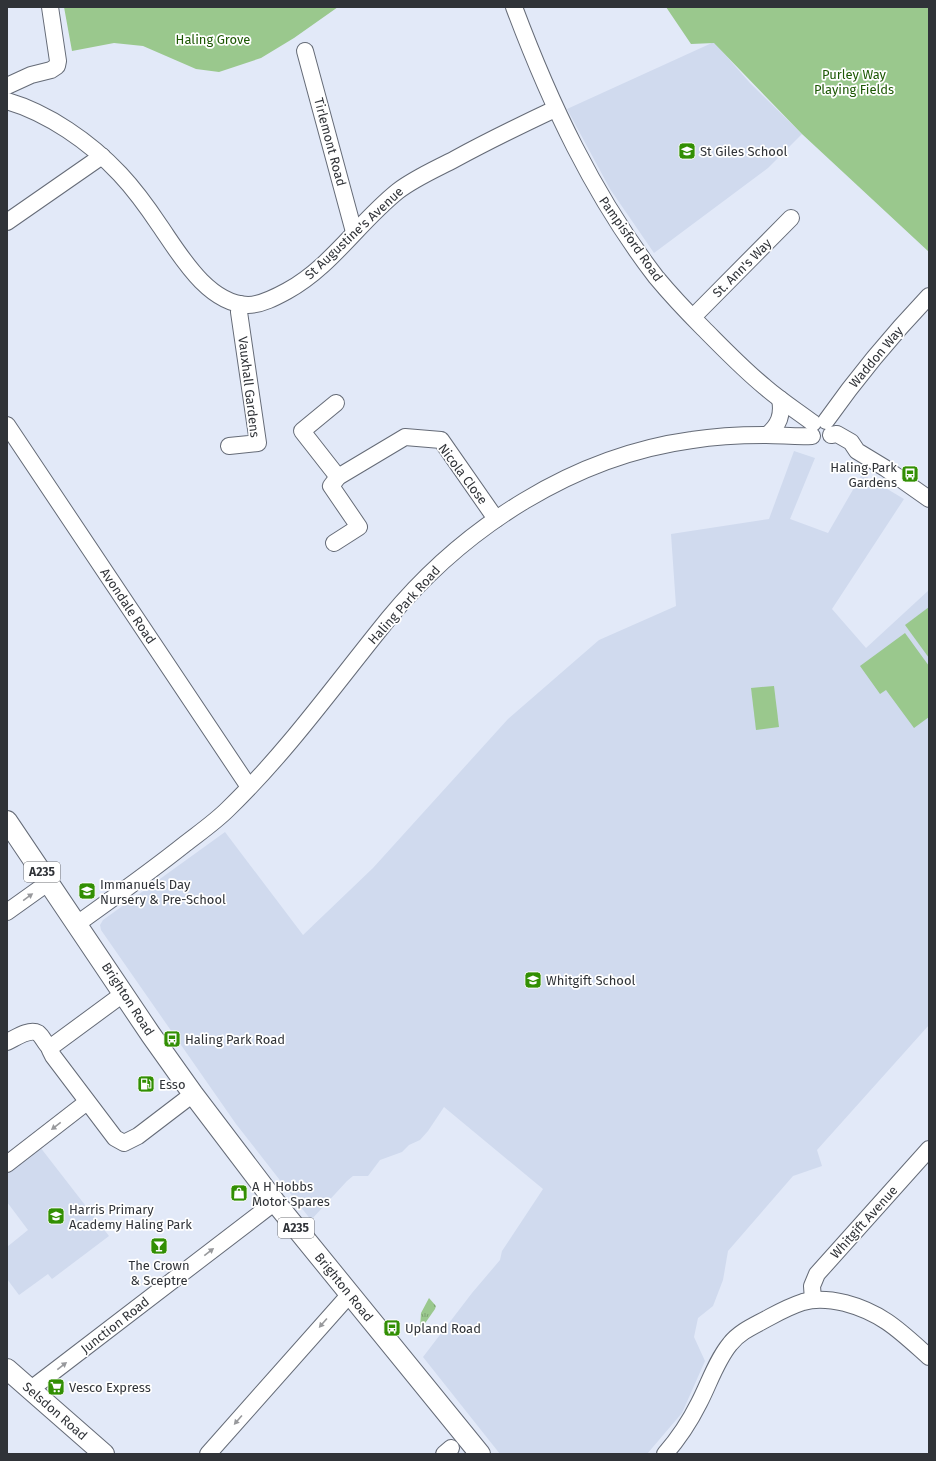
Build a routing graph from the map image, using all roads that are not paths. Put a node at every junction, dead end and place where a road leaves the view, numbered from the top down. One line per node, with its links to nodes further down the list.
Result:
1 (50, 7): 4 (street)
2 (514, 7): 6 (street, Pampisford Road)
3 (305, 51): 10 (street, Tirlemont Road)
4 (7, 86)
5 (7, 101): 7 (street, St Augustine's Avenue)
6 (555, 109): 10 (street, St Augustine's Avenue); 13 (street, Pampisford Road)
7 (102, 156): 9 (street); 12 (street, St Augustine's Avenue)
8 (791, 218): 13 (street, St. Ann's Way)
9 (7, 222)
10 (354, 232): 12 (street, St Augustine's Avenue)
11 (929, 296): 17 (street, Waddon Way)
12 (240, 304): 19 (street, Vauxhall Gardens)
13 (693, 317): 14 (street, Pampisford Road)
14 (780, 399): 17 (street, Pampisford Road); 18 (street)
15 (336, 403): 20 (street)
16 (7, 425): 24 (street, Avondale Road)
17 (822, 431): 18 (street, Haling Park Road); 21 (street, Haling Park Road)
18 (766, 435): 22 (street, Haling Park Road)
19 (229, 446)
20 (338, 477): 22 (street, Nicola Close); 23 (street)
21 (929, 499)
22 (496, 519): 24 (street, Haling Park Road)
23 (334, 543)
24 (249, 787): 28 (street, Haling Park Road)
25 (7, 820): 26 (main road, Brighton Road / A235)
26 (48, 882): 27 (street, one-way to 26); 28 (main road, Brighton Road / A235)
27 (7, 912)
28 (77, 924): 29 (main road, Brighton Road / A235)
29 (123, 994): 31 (street); 32 (main road, Brighton Road / A235)
30 (7, 1042): 31 (street)
31 (50, 1048): 33 (street)
32 (193, 1094): 33 (street); 36 (main road, Brighton Road / A235)
33 (87, 1102): 35 (street, one-way to 35)
34 (929, 1149): 38 (street, Whitgift Avenue)
35 (7, 1164)
36 (275, 1202): 37 (main road, Brighton Road / A235); 41 (street, Junction Road, one-way to 36)
37 (350, 1294): 43 (street, one-way to 43); 44 (main road, Brighton Road / A235)
38 (813, 1300): 39 (street); 45 (street)
39 (929, 1356)
40 (7, 1369): 41 (main road, Selsdon Road)
41 (31, 1389): 42 (main road, Selsdon Road)
42 (104, 1454)
43 (208, 1454)
44 (480, 1454)
45 (665, 1454)

